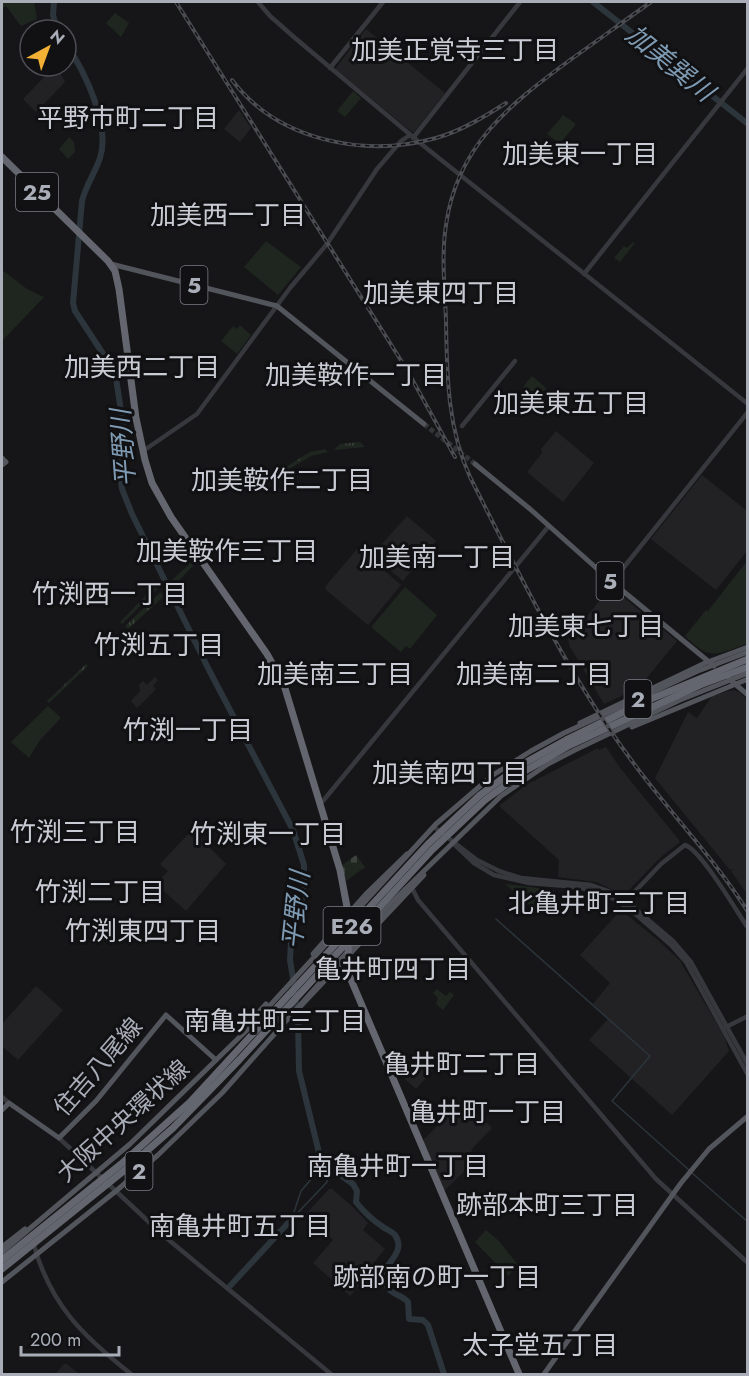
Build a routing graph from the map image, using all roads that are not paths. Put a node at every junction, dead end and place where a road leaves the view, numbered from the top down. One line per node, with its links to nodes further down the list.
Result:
1 (258, 2): 4 (street)
2 (383, 2): 4 (street)
3 (520, 2): 6 (street)
4 (330, 68): 6 (street)
5 (747, 68): 9 (street)
6 (411, 136): 9 (street); 10 (street)
7 (2, 157): 8 (highway, 25)
8 (111, 264): 10 (main road, 5); 16 (highway, 25)
9 (584, 274): 12 (street)
10 (277, 306): 14 (main road, 5); 16 (street)
11 (515, 361): 15 (street)
12 (747, 404)
13 (747, 412): 19 (street)
14 (424, 424)
15 (462, 426)
16 (142, 451): 31 (highway, 25)
17 (475, 464): 18 (main road, 5)
18 (548, 527): 19 (main road, 5); 31 (street)
19 (612, 582): 23 (main road, 5)
20 (747, 647): 23 (main road, 2)
21 (747, 652): 29 (main road, 大阪中央環状線 / 2)
22 (747, 659): 66 (highway, E26)
23 (709, 662): 27 (main road, 5); 29 (main road, 2)
24 (747, 667): 68 (highway, E26)
25 (747, 673): 30 (main road, 大阪中央環状線 / 2)
26 (747, 679): 27 (main road, 2)
27 (734, 683): 28 (main road, 5); 30 (main road, 2)
28 (747, 695)
29 (564, 733): 32 (main road, 大阪中央環状線 / 2)
30 (575, 750): 33 (main road, 大阪中央環状線 / 2)
31 (320, 801): 37 (highway, 25)
32 (434, 827): 33 (street); 34 (main road, 大阪中央環状線 / 2)
33 (452, 842): 35 (main road, 大阪中央環状線 / 2); 39 (street)
34 (414, 849): 38 (main road); 51 (main road, 大阪中央環状線 / 2)
35 (442, 852): 36 (main road, 大阪中央環状線 / 2); 49 (main road, 大阪中央環状線 / 2)
36 (412, 888): 42 (main road, 大阪中央環状線 / 2); 62 (street)
37 (345, 898): 38 (main road); 40 (highway, 25)
38 (361, 900): 40 (main road)
39 (624, 903): 41 (street); 50 (street)
40 (347, 915): 43 (highway, 25); 44 (main road)
41 (747, 928)
42 (373, 930): 43 (main road); 45 (main road, 大阪中央環状線 / 2)
43 (347, 936): 44 (main road); 45 (highway, 25)
44 (324, 940): 51 (main road)
45 (347, 959): 46 (main road, 大阪中央環状線 / 2); 47 (highway, 25)
46 (334, 973): 47 (main road); 49 (main road, 大阪中央環状線 / 2)
47 (349, 975): 72 (highway, 25)
48 (747, 1016): 50 (street)
49 (289, 1017): 61 (main road, 大阪中央環状線 / 2)
50 (725, 1028): 53 (street); 54 (street)
51 (236, 1040): 52 (main road, 大阪中央環状線 / 2)
52 (216, 1060): 59 (main road, 住吉八尾線); 60 (main road, 大阪中央環状線 / 2)
53 (747, 1065)
54 (747, 1075)
55 (2, 1097): 56 (street)
56 (9, 1102): 57 (main road); 59 (main road, 住吉八尾線)
57 (2, 1110)
58 (747, 1116): 62 (main road)
59 (58, 1138): 60 (street)
60 (96, 1173): 61 (street); 63 (main road, 大阪中央環状線 / 2)
61 (116, 1191): 65 (main road, 大阪中央環状線 / 2); 71 (street)
62 (673, 1194): 67 (street); 73 (main road)
63 (29, 1229): 64 (main road, 大阪中央環状線 / 2); 65 (street)
64 (2, 1250)
65 (36, 1255): 69 (main road, 大阪中央環状線 / 2); 70 (street)
66 (2, 1260)
67 (747, 1263)
68 (2, 1269)
69 (2, 1282)
70 (131, 1374)
71 (331, 1374)
72 (519, 1374)
73 (544, 1374)

